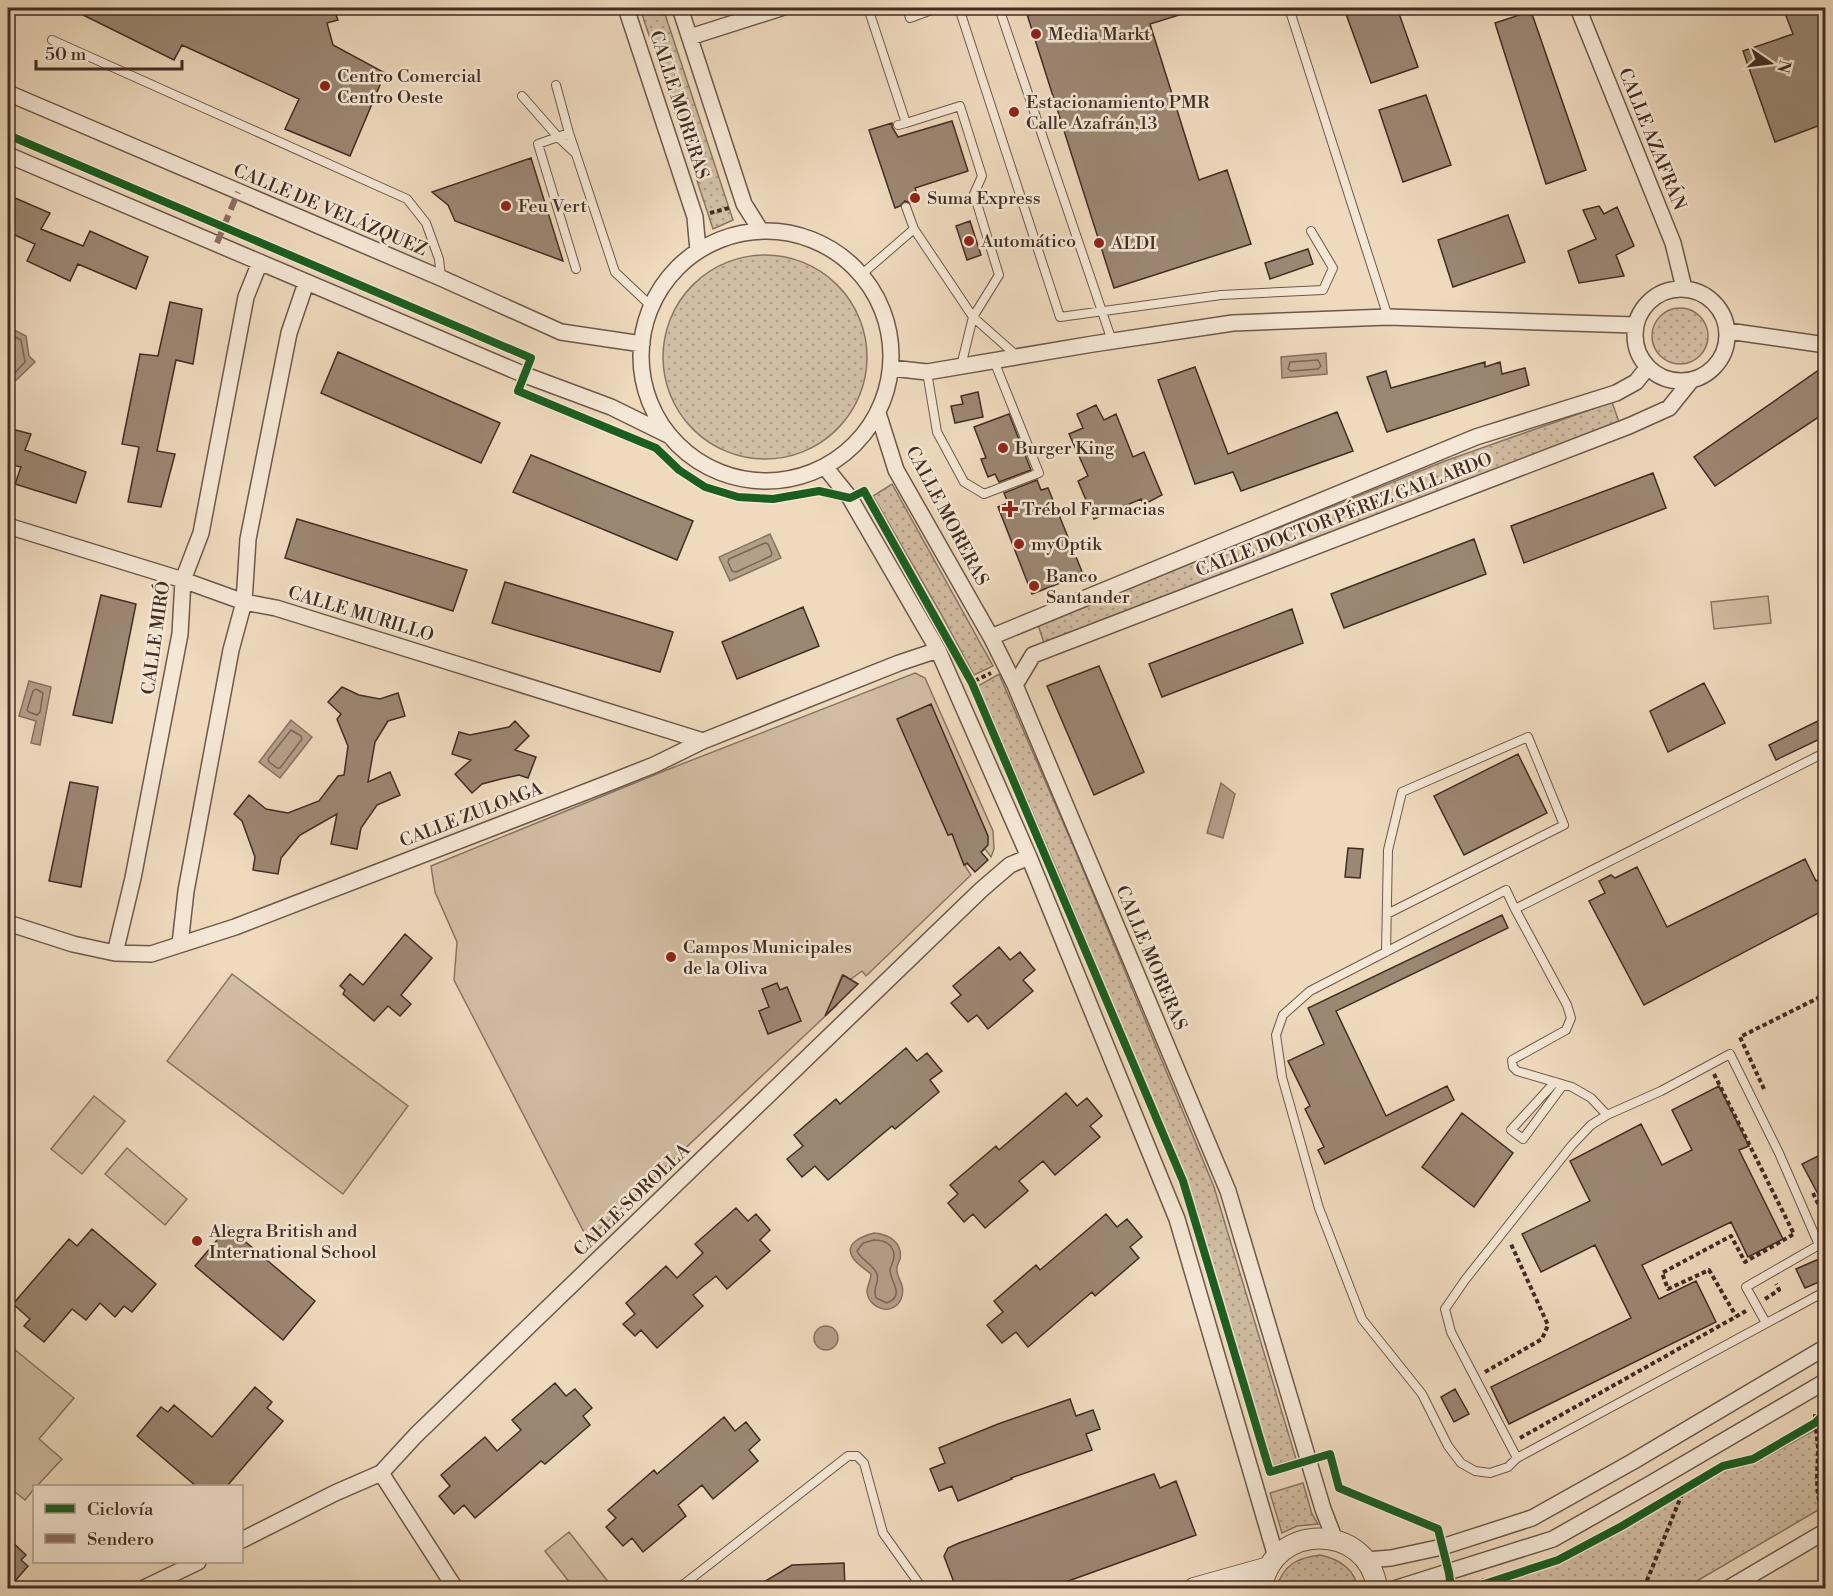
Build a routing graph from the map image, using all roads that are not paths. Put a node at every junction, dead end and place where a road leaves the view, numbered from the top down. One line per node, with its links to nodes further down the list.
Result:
1 (626, 8): 24 (street, CALLE MORERAS)
2 (680, 8): 11 (street, CALLE MORERAS)
3 (781, 8): 11 (street)
4 (868, 8): 33 (lane)
5 (907, 8): 6 (lane)
6 (937, 8)
7 (959, 8): 32 (lane)
8 (999, 8): 32 (lane)
9 (1289, 8): 34 (lane)
10 (1578, 8): 30 (street, CALLE AZAFRÁN)
11 (690, 37): 22 (street, CALLE MORERAS)
12 (52, 40): 28 (lane)
13 (556, 85): 16 (lane)
14 (8, 93): 28 (street, CALLE DE VELÁZQUEZ)
15 (522, 96): 17 (lane)
16 (568, 133): 17 (lane); 18 (lane)
17 (558, 137): 18 (lane); 26 (lane)
18 (575, 153): 31 (lane)
19 (8, 155): 25 (street)
20 (906, 207): 21 (lane)
21 (914, 229): 27 (lane); 33 (lane)
22 (761, 231): 24 (street); 27 (street)
23 (1311, 231): 32 (lane)
24 (698, 251): 31 (street)
25 (260, 262): 29 (street); 51 (street, CALLE MIRÓ)
26 (576, 269)
27 (862, 274): 43 (street)
28 (441, 278): 38 (street, CALLE DE VELÁZQUEZ)
29 (306, 283): 48 (street); 52 (street)
30 (1684, 288): 35 (street); 36 (street)
31 (651, 306): 38 (street)
32 (1101, 310): 37 (lane)
33 (973, 317): 40 (lane); 42 (lane)
34 (1388, 317): 35 (street); 37 (street)
35 (1635, 325): 44 (street)
36 (1728, 331): 39 (street); 46 (street)
37 (1112, 341): 40 (street)
38 (642, 344): 48 (street)
39 (1826, 345)
40 (1017, 357): 41 (street)
41 (994, 361): 42 (street); 45 (lane)
42 (961, 366): 45 (street)
43 (891, 368): 45 (street); 47 (street)
44 (1647, 368): 46 (street); 53 (street, CALLE DOCTOR PÉREZ GALLARDO)
45 (927, 372)
46 (1690, 382): 55 (street, CALLE DOCTOR PÉREZ GALLARDO)
47 (878, 413): 49 (street); 53 (street, CALLE MORERAS)
48 (670, 436): 49 (street)
49 (825, 467): 54 (street)
50 (8, 526): 51 (street, CALLE MURILLO)
51 (183, 580): 52 (street, CALLE MURILLO); 63 (street, CALLE MIRÓ)
52 (244, 602): 56 (street, CALLE MURILLO); 62 (street)
53 (991, 637): 55 (street, CALLE MORERAS)
54 (938, 650): 56 (street, CALLE ZULOAGA); 58 (street)
55 (1015, 685): 77 (street, CALLE MORERAS)
56 (703, 741): 62 (street, CALLE ZULOAGA)
57 (1826, 752): 59 (lane)
58 (1029, 857): 74 (street, CALLE SOROLLA); 79 (street)
59 (1515, 909): 64 (lane); 65 (lane)
60 (1387, 914): 60 (lane); 64 (lane)
61 (8, 923): 63 (street, CALLE ZULOAGA)
62 (180, 944): 63 (street, CALLE ZULOAGA)
63 (115, 952)
64 (1386, 952): 73 (lane)
65 (1559, 1083): 65 (lane); 66 (lane)
66 (1607, 1115): 67 (lane); 73 (lane)
67 (1819, 1245): 68 (lane); 70 (lane)
68 (1826, 1255)
69 (1826, 1291): 70 (lane)
70 (1766, 1323): 73 (lane)
71 (1826, 1347): 78 (street)
72 (1825, 1381): 88 (street)
73 (1517, 1458)
74 (381, 1473): 76 (street, CALLE SOROLLA); 82 (street)
75 (1826, 1531): 89 (street)
76 (243, 1539)
77 (1335, 1540): 78 (street); 79 (street)
78 (1366, 1560): 87 (street)
79 (1273, 1562): 85 (street); 86 (street)
80 (196, 1563): 81 (street)
81 (144, 1588)
82 (455, 1588)
83 (679, 1588): 84 (lane)
84 (922, 1588)
85 (1194, 1588)
86 (1262, 1588)
87 (1377, 1588)
88 (1397, 1588)
89 (1729, 1588)

